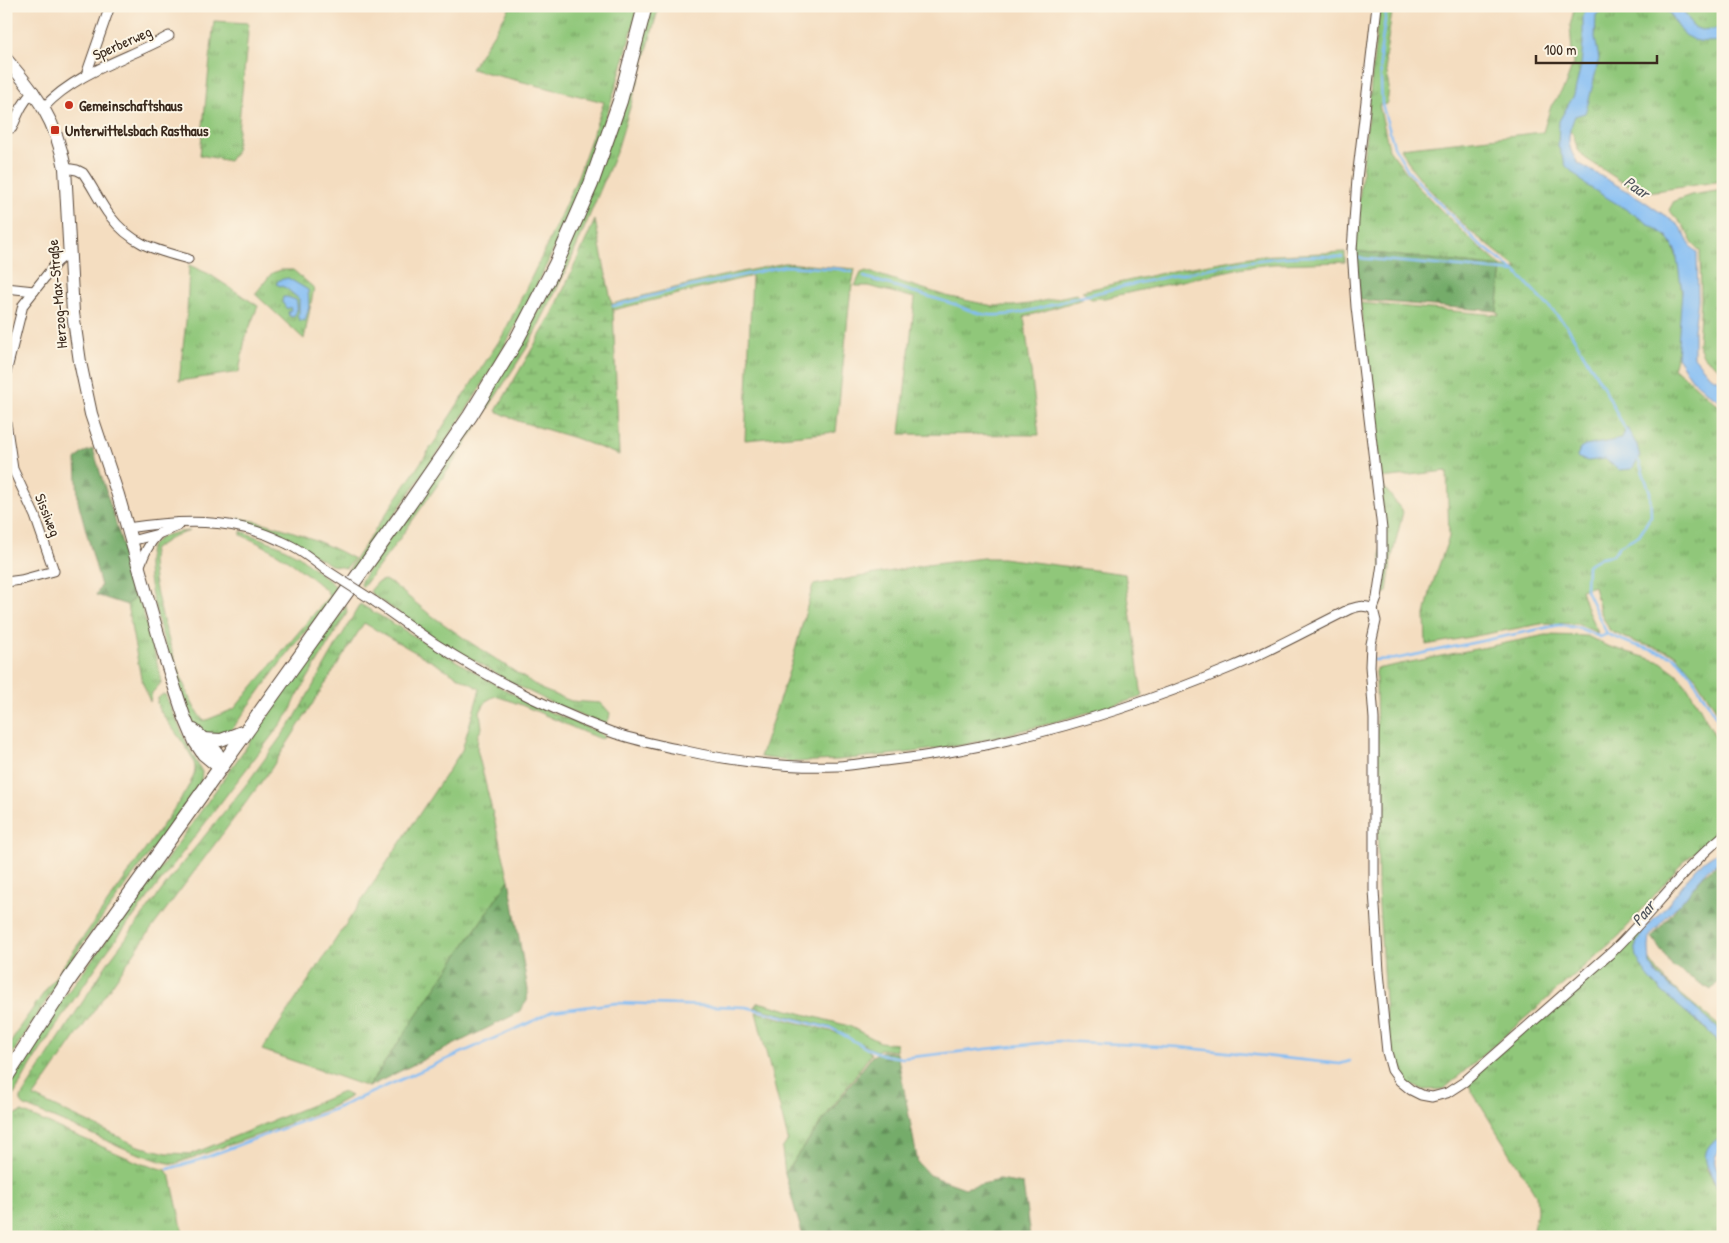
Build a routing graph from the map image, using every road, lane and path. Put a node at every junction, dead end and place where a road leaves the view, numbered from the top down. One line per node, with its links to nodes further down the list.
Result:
1 (110, 6): 6 (street, Sperberweg)
2 (645, 6): 24 (main road)
3 (1377, 6): 22 (street)
4 (169, 36): 6 (street, Sperberweg)
5 (6, 59): 7 (main road, Herzog-Max-Straße)
6 (86, 75): 8 (street, Sperberweg)
7 (34, 91): 8 (main road, Herzog-Max-Straße); 9 (street)
8 (44, 106): 10 (main road, Herzog-Max-Straße)
9 (12, 128)
10 (65, 168): 11 (main road, Herzog-Max-Straße); 12 (street)
11 (69, 255): 14 (street); 18 (main road, Herzog-Max-Straße)
12 (188, 259)
13 (6, 288): 14 (street)
14 (34, 291): 15 (street)
15 (6, 373)
16 (6, 422): 21 (street, Sissiweg)
17 (190, 522): 18 (street); 19 (street); 22 (street, bridge)
18 (129, 534): 19 (street); 20 (main road, Herzog-Max-Straße)
19 (158, 534): 20 (street)
20 (139, 568): 23 (main road, Herzog-Max-Straße)
21 (6, 582)
22 (1373, 609): 27 (street)
23 (184, 716): 25 (main road); 26 (main road, Herzog-Max-Straße)
24 (247, 730): 25 (main road); 26 (main road)
25 (202, 739): 26 (main road)
26 (222, 766): 28 (main road)
27 (1723, 836)
28 (6, 1077)

